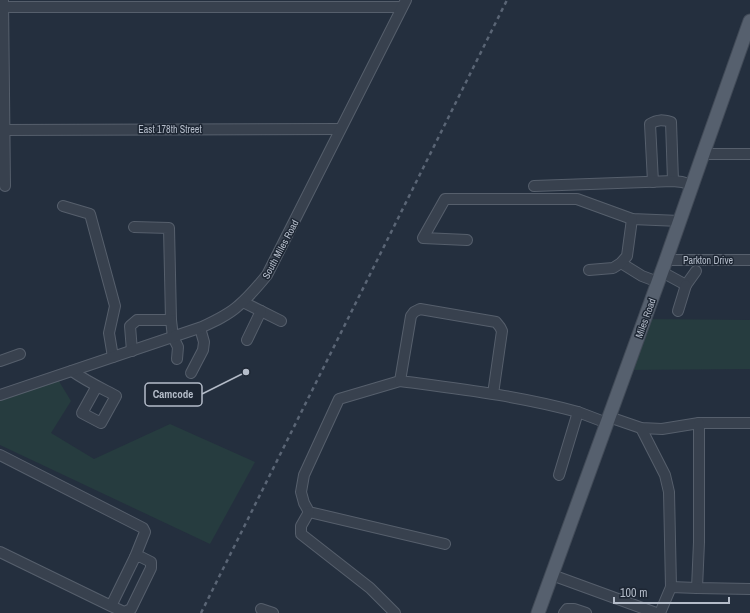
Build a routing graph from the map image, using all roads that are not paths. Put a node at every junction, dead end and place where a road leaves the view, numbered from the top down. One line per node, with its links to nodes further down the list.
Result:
1 (404, 4): 2 (street); 4 (street, South Miles Road)
2 (2, 5): 5 (street)
3 (750, 23): 6 (main road, Miles Road)
4 (340, 129): 5 (street, East 178th Street); 24 (street, South Miles Road)
5 (2, 130): 11 (street)
6 (703, 154): 7 (street); 10 (main road, Miles Road)
7 (750, 154)
8 (673, 181): 9 (street); 9 (street); 10 (street)
9 (653, 182): 12 (street)
10 (692, 185): 15 (main road, Miles Road)
11 (5, 186)
12 (534, 186)
13 (63, 206): 34 (street)
14 (632, 219): 15 (street); 17 (street); 19 (street)
15 (680, 220): 21 (main road, Miles Road)
16 (134, 227): 27 (street)
17 (467, 240)
18 (750, 260): 21 (street, Parkton Drive)
19 (621, 263): 20 (street); 21 (street)
20 (589, 270)
21 (662, 271): 23 (street); 44 (main road, Miles Road)
22 (696, 271): 23 (street)
23 (686, 284): 26 (street)
24 (243, 302): 25 (street); 29 (street, South Miles Road)
25 (261, 311): 28 (street); 31 (street)
26 (678, 311)
27 (171, 320): 30 (street); 32 (street)
28 (281, 321)
29 (200, 328): 30 (street, South Miles Road); 38 (street)
30 (173, 337): 32 (street, South Miles Road); 35 (street)
31 (247, 340)
32 (132, 351): 34 (street, South Miles Road)
33 (20, 354): 36 (street)
34 (113, 357): 37 (street, South Miles Road)
35 (177, 359)
36 (0, 361)
37 (72, 371): 40 (street); 42 (street, South Miles Road)
38 (191, 373)
39 (400, 381): 41 (street); 41 (street); 50 (street)
40 (97, 386)
41 (493, 394): 43 (street)
42 (0, 395)
43 (578, 412): 44 (street); 49 (street)
44 (608, 420): 47 (street); 54 (main road, Miles Road)
45 (699, 423): 46 (street); 47 (street); 56 (street)
46 (750, 423)
47 (641, 428): 55 (street)
48 (0, 455): 53 (street)
49 (559, 475)
50 (309, 512): 51 (street); 62 (street)
51 (445, 544)
52 (0, 552): 58 (street)
53 (135, 557): 58 (street); 58 (street)
54 (552, 575): 60 (street); 63 (main road, Miles Road)
55 (671, 587): 56 (street); 67 (street)
56 (698, 588): 57 (street)
57 (750, 589)
58 (111, 606)
59 (261, 609): 61 (street)
60 (630, 609): 66 (street)
61 (273, 613)
62 (394, 613)
63 (538, 613)
64 (564, 613): 65 (street)
65 (586, 613)
66 (656, 613)
67 (660, 613)

